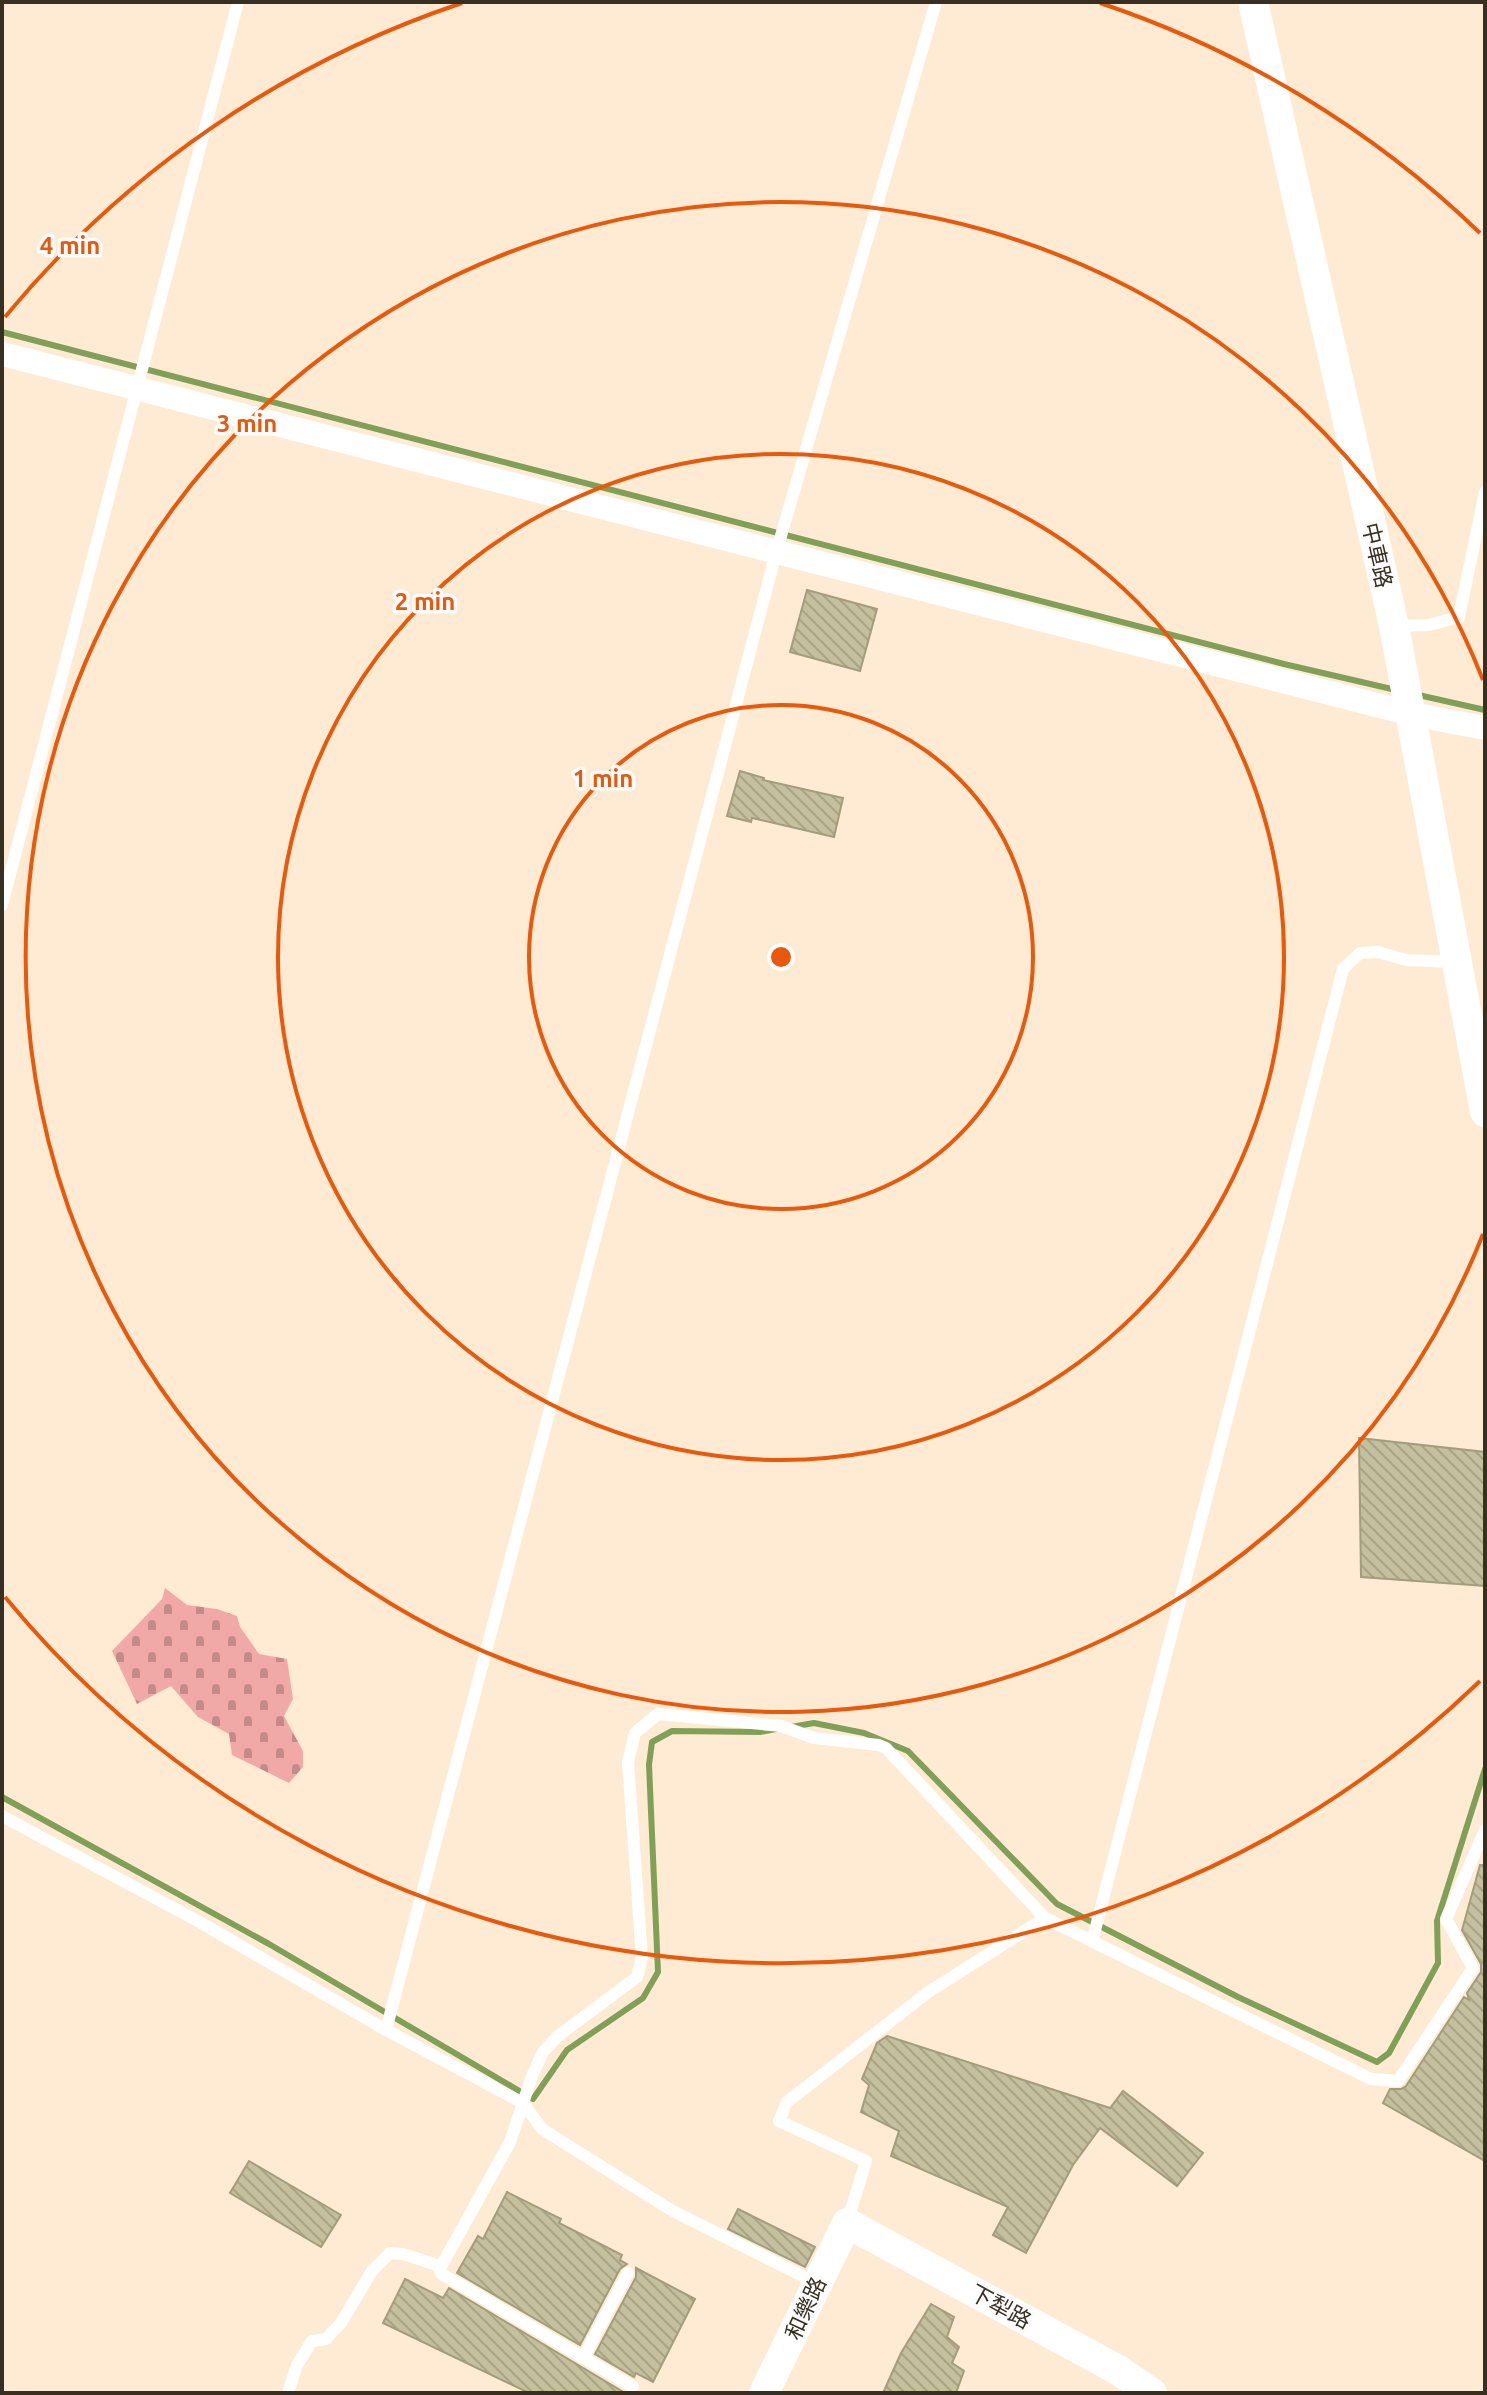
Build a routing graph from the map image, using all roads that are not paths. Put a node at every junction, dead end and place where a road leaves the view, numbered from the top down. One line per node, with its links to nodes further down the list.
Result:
1 (238, 2): 5 (lane)
2 (936, 2): 7 (lane)
3 (1253, 2): 8 (street, 中車路)
4 (2, 354): 5 (street)
5 (135, 389): 7 (street); 11 (lane)
6 (1485, 492): 8 (lane)
7 (776, 553): 9 (street); 18 (lane)
8 (1394, 626): 9 (street, 中車路)
9 (1412, 714): 10 (street); 12 (street, 中車路)
10 (1485, 728)
11 (2, 905)
12 (1459, 962): 13 (street, 中車路); 17 (lane)
13 (1485, 1112)
14 (2, 1816): 18 (lane)
15 (1485, 1830): 17 (lane)
16 (1045, 1918): 17 (lane); 19 (lane); 20 (lane)
17 (1092, 1942)
18 (386, 2030): 19 (lane)
19 (523, 2103): 21 (lane); 23 (lane)
20 (847, 2223): 23 (street, 和樂路); 28 (street, 下犁路)
21 (437, 2265): 24 (lane); 26 (lane)
22 (628, 2273): 24 (lane)
23 (817, 2283): 27 (street, 和樂路)
24 (583, 2358): 25 (lane)
25 (633, 2387)
26 (288, 2393)
27 (764, 2393)
28 (1152, 2393)

